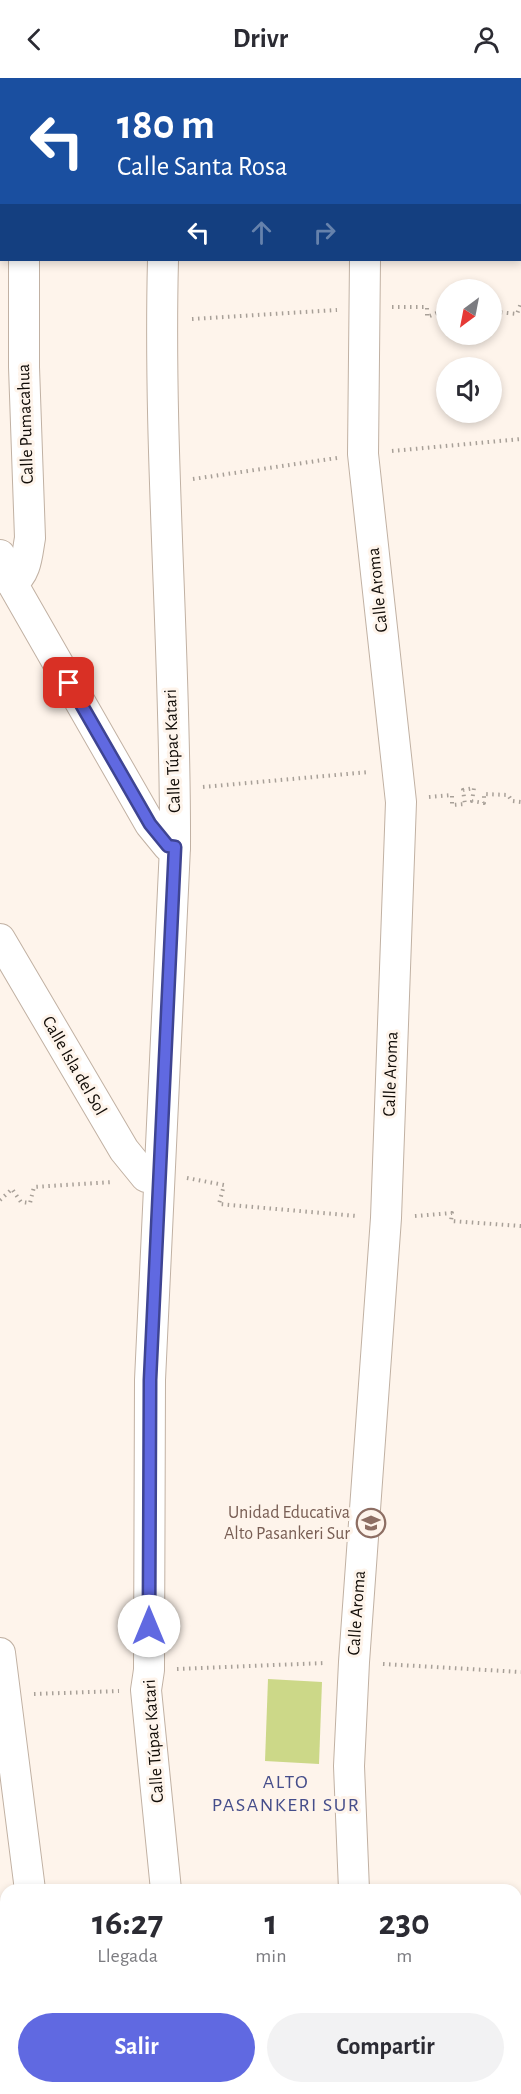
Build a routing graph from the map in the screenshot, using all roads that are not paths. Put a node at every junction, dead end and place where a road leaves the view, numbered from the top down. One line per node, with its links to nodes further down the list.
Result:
1 (24, 261): 5 (street, Calle Pumacahua)
2 (163, 261): 6 (street, Calle Túpac Katari)
3 (365, 261): 12 (street, Calle Aroma)
4 (0, 555): 5 (street)
5 (12, 583): 6 (street)
6 (175, 847): 8 (street, Calle Túpac Katari)
7 (0, 939): 8 (street, Calle Isla del Sol)
8 (152, 1175): 11 (street, Calle Túpac Katari)
9 (0, 1653): 10 (street)
10 (29, 1884)
11 (165, 1884)
12 (354, 1884)

